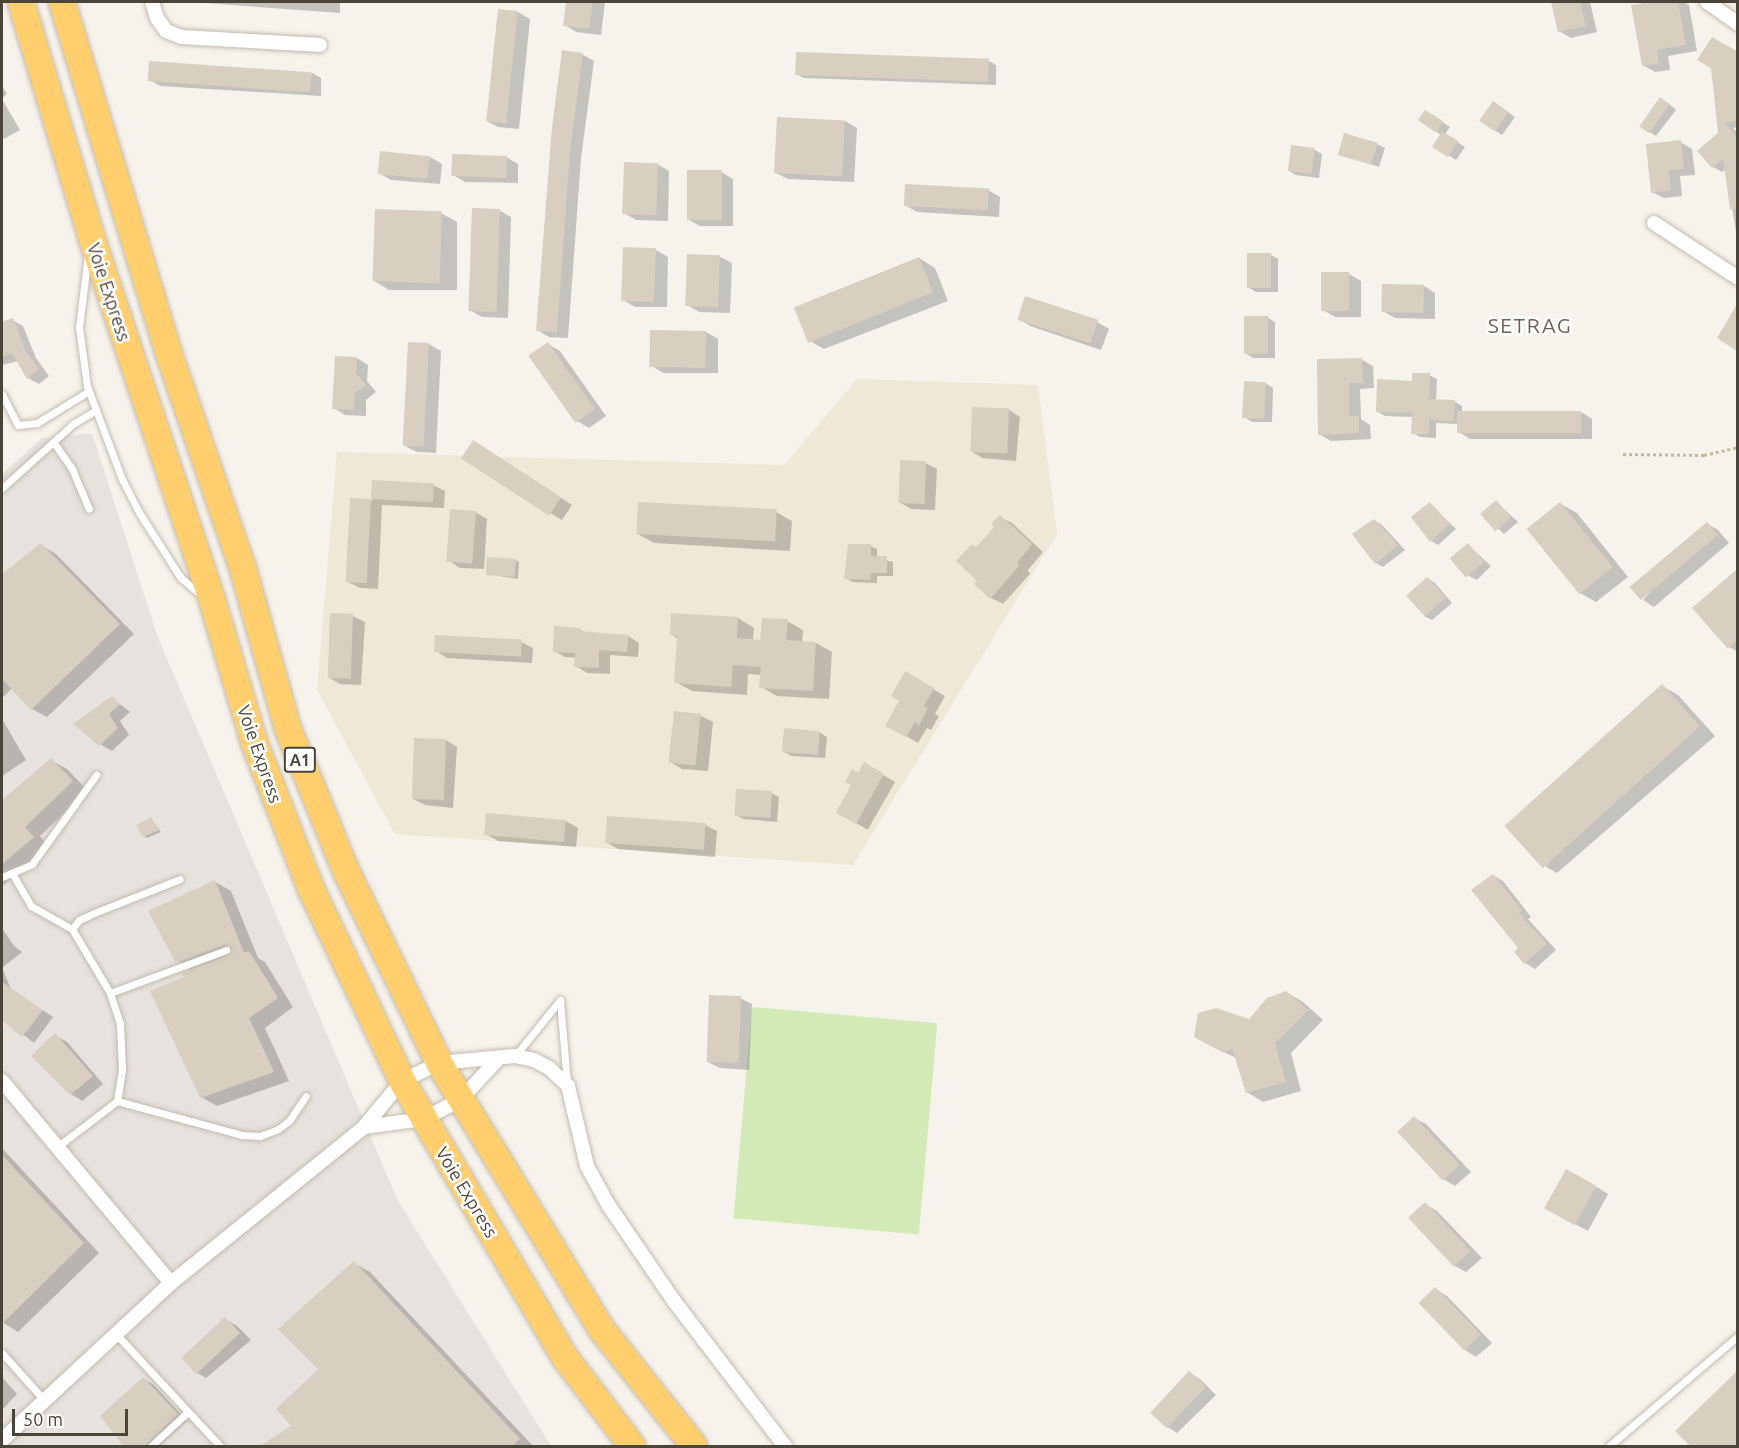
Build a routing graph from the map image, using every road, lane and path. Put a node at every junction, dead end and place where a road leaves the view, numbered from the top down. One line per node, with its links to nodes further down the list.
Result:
1 (21, 2): 8 (highway, Voie Express / A1)
2 (62, 2): 28 (highway, A1)
3 (152, 2): 6 (street)
4 (1707, 2): 5 (street)
5 (1737, 24)
6 (320, 45)
7 (1654, 224): 9 (street)
8 (91, 236): 10 (lane); 18 (highway, Voie Express / A1)
9 (1737, 278)
10 (89, 391): 11 (lane); 12 (lane)
11 (2, 394)
12 (96, 410): 13 (lane); 18 (lane)
13 (54, 443): 16 (lane); 17 (lane)
14 (1737, 447): 15 (path)
15 (1623, 454)
16 (2, 488)
17 (89, 509)
18 (212, 600): 30 (highway, Voie Express / A1)
19 (96, 775): 20 (lane)
20 (12, 873): 21 (lane); 23 (lane)
21 (2, 877)
22 (180, 879): 23 (lane)
23 (72, 929): 25 (lane)
24 (226, 950): 25 (lane)
25 (110, 993): 34 (lane)
26 (515, 1056): 27 (street); 31 (street); 31 (lane)
27 (499, 1058): 28 (street); 33 (street)
28 (439, 1063): 30 (street); 33 (highway, A1)
29 (2, 1081): 37 (street)
30 (402, 1081): 35 (highway, Voie Express / A1); 36 (street)
31 (568, 1086): 49 (street)
32 (306, 1096): 34 (lane)
33 (461, 1100): 35 (street); 48 (highway, A1)
34 (117, 1101): 37 (lane)
35 (424, 1119): 36 (street); 47 (highway, Voie Express / A1)
36 (364, 1127): 38 (street)
37 (57, 1147): 38 (street)
38 (171, 1283): 39 (street)
39 (116, 1334): 42 (street); 43 (lane)
40 (1737, 1336): 50 (lane)
41 (2, 1353): 42 (lane)
42 (44, 1400): 44 (street)
43 (188, 1412): 45 (lane); 46 (lane)
44 (2, 1440)
45 (151, 1446)
46 (220, 1446)
47 (632, 1446)
48 (694, 1446)
49 (786, 1446)
50 (1609, 1446)

